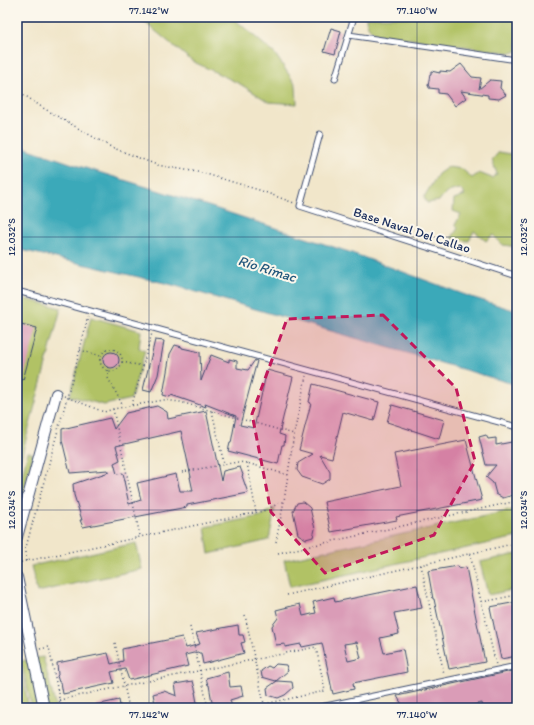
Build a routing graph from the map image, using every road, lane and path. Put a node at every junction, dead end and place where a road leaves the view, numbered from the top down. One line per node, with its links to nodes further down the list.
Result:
1 (354, 17): 2 (lane)
2 (349, 34): 3 (lane); 4 (lane)
3 (517, 60)
4 (335, 80)
5 (17, 90): 7 (path)
6 (320, 134): 7 (lane)
7 (300, 206): 8 (lane, Base Naval Del Callao)
8 (517, 276)
9 (17, 291): 10 (lane)
10 (90, 311): 11 (lane); 12 (path)
11 (153, 328): 15 (path); 17 (lane)
12 (80, 350): 13 (path); 19 (path)
13 (101, 356): 14 (path); 16 (path)
14 (122, 362): 15 (path); 16 (path)
15 (143, 366): 20 (path)
16 (108, 370): 21 (path)
17 (307, 370): 24 (lane); 25 (path)
18 (56, 394): 19 (path); 33 (street)
19 (67, 398): 22 (path); 39 (path)
20 (132, 405): 21 (path); 23 (path)
21 (123, 407): 22 (path)
22 (113, 409): 34 (path)
23 (212, 411): 25 (path); 26 (path)
24 (517, 427)
25 (294, 434): 29 (path)
26 (224, 464): 27 (path); 28 (path)
27 (247, 464): 29 (path); 32 (path)
28 (182, 472)
29 (288, 475): 30 (path)
30 (284, 501): 32 (path); 35 (path)
31 (517, 501): 37 (path)
32 (256, 512): 34 (path)
33 (17, 537)
34 (140, 537): 39 (path)
35 (276, 542)
36 (517, 543): 38 (path)
37 (278, 553)
38 (470, 554): 41 (path); 45 (path)
39 (26, 561): 40 (path)
40 (17, 563)
41 (421, 565): 43 (path); 54 (path)
42 (17, 577): 49 (street)
43 (287, 595)
44 (517, 595): 45 (path)
45 (482, 602): 52 (path)
46 (245, 615): 50 (path)
47 (190, 627): 53 (path)
48 (115, 643): 55 (path)
49 (32, 651): 56 (path); 58 (street)
50 (254, 660): 53 (path); 57 (path); 57 (path)
51 (517, 666): 52 (lane)
52 (497, 670): 54 (lane)
53 (200, 671): 55 (path); 61 (path)
54 (446, 681): 63 (lane)
55 (124, 686): 56 (path); 60 (path)
56 (59, 700): 59 (path)
57 (264, 704): 62 (path)
58 (44, 708)
59 (61, 708)
60 (129, 708)
61 (208, 708)
62 (246, 708)
63 (316, 708)

